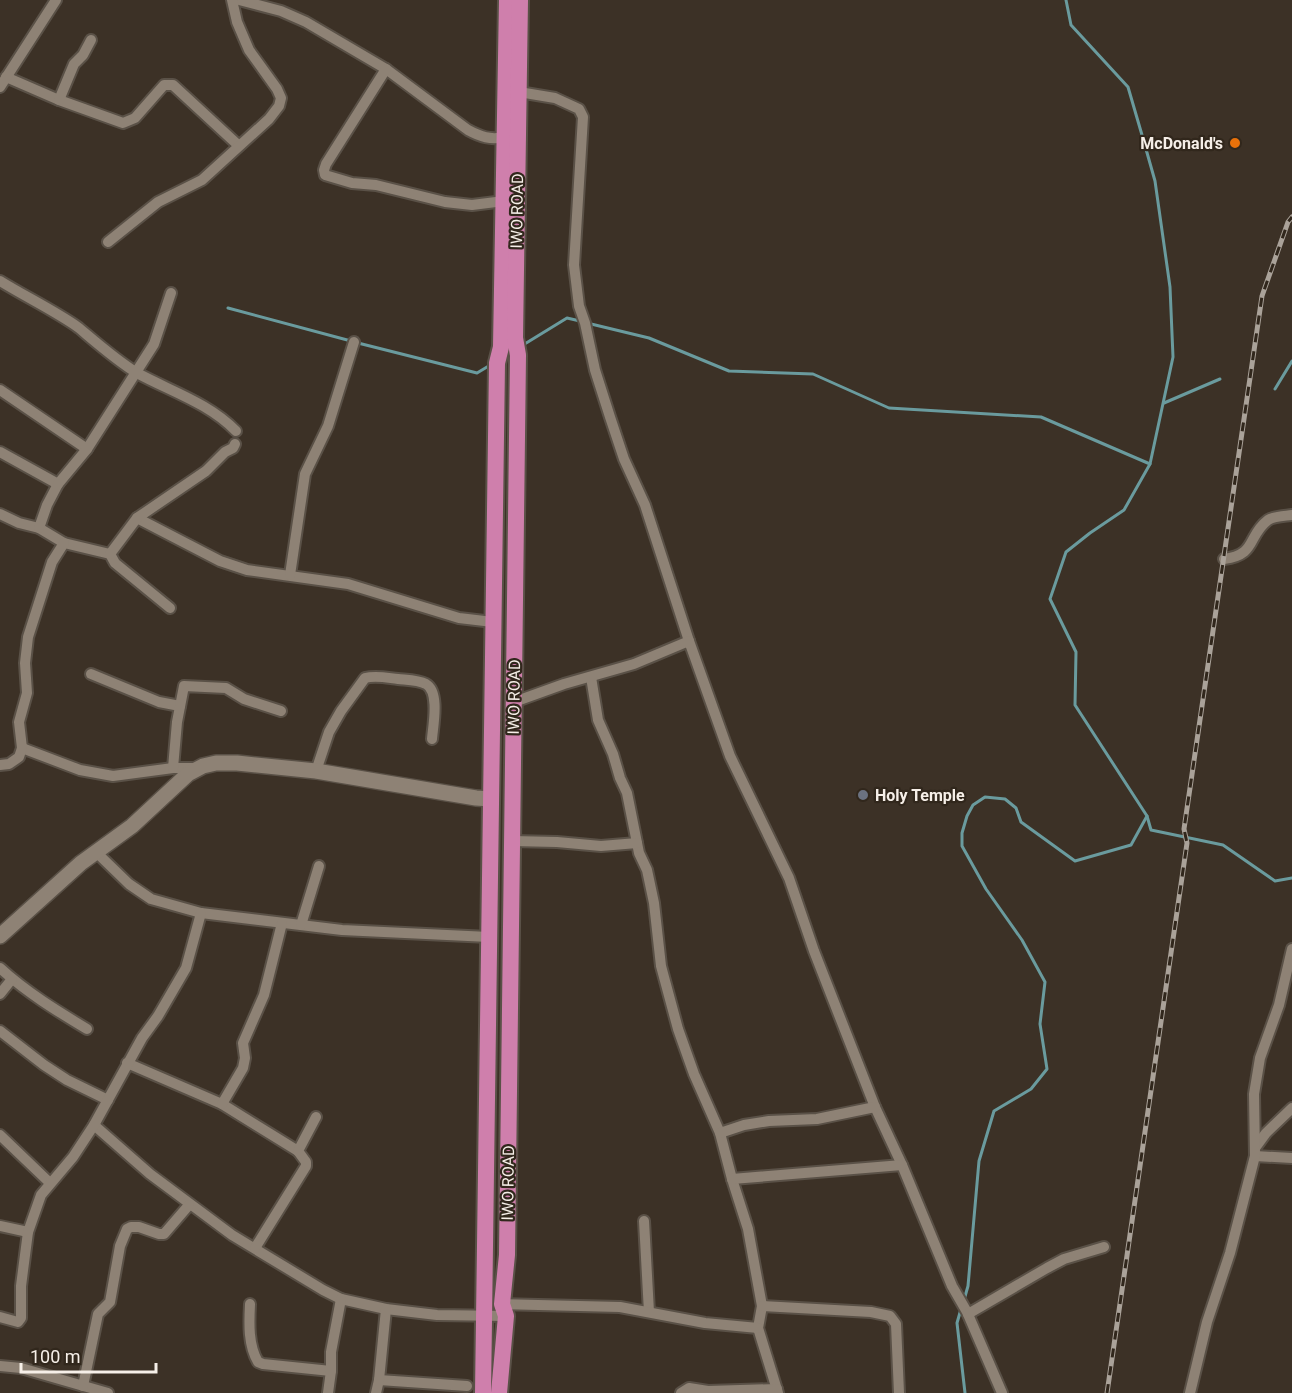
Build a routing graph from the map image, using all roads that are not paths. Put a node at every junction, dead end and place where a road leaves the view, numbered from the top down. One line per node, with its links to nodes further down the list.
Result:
1 (56, 0): 8 (street)
2 (232, 0): 13 (street)
3 (239, 0): 7 (street)
4 (507, 0): 12 (main road, IWO ROAD)
5 (520, 0): 10 (main road, IWO ROAD)
6 (91, 40): 11 (street)
7 (386, 69): 12 (street); 14 (street)
8 (6, 77): 9 (street); 11 (street)
9 (0, 87)
10 (519, 92): 19 (main road, IWO ROAD); 37 (street)
11 (59, 100): 13 (street)
12 (505, 137): 14 (main road, IWO ROAD)
13 (238, 145): 15 (street)
14 (504, 201): 19 (main road, IWO ROAD)
15 (108, 242)
16 (0, 281): 20 (street)
17 (171, 294): 20 (street)
18 (354, 342): 34 (street)
19 (508, 351): 36 (main road, IWO ROAD); 40 (main road, IWO ROAD)
20 (136, 372): 22 (street); 24 (street)
21 (0, 390): 24 (street)
22 (236, 431)
23 (235, 444): 29 (street)
24 (87, 449): 26 (street)
25 (0, 452): 26 (street)
26 (58, 484): 30 (street)
27 (0, 514): 30 (street)
28 (1292, 516): 33 (street)
29 (137, 518): 32 (street); 34 (street)
30 (39, 528): 31 (street)
31 (64, 543): 32 (street); 44 (street)
32 (110, 554): 35 (street)
33 (1224, 559)
34 (290, 575): 36 (street)
35 (170, 608)
36 (493, 622): 49 (main road, IWO ROAD)
37 (689, 641): 39 (street); 68 (street)
38 (92, 674): 41 (street)
39 (591, 677): 40 (street); 51 (street)
40 (514, 702): 50 (main road, IWO ROAD)
41 (180, 706): 42 (street); 46 (street)
42 (281, 711)
43 (432, 739): 48 (street)
44 (21, 748): 45 (street); 46 (street)
45 (0, 765)
46 (173, 768): 47 (street)
47 (197, 768): 48 (street); 52 (street)
48 (316, 771): 49 (street)
49 (491, 799): 58 (main road, IWO ROAD)
50 (512, 841): 51 (street); 90 (main road, IWO ROAD)
51 (637, 843): 72 (street)
52 (96, 852): 54 (street); 57 (street)
53 (319, 866): 56 (street)
54 (201, 913): 55 (street); 65 (street)
55 (282, 923): 56 (street); 67 (street)
56 (301, 925): 58 (street)
57 (0, 936)
58 (489, 937): 93 (main road, IWO ROAD)
59 (1292, 949): 75 (street)
60 (0, 968): 61 (street)
61 (12, 979): 62 (street); 63 (street)
62 (0, 994)
63 (87, 1029)
64 (0, 1031): 66 (street)
65 (128, 1063): 66 (street); 67 (street)
66 (108, 1100): 71 (street)
67 (222, 1104): 74 (street)
68 (875, 1107): 72 (street); 77 (street)
69 (1292, 1108): 75 (street)
70 (316, 1117): 74 (street)
71 (94, 1125): 79 (street); 80 (street)
72 (720, 1133): 78 (street)
73 (0, 1135): 79 (street)
74 (298, 1151): 85 (street)
75 (1255, 1152): 76 (street); 110 (street)
76 (1292, 1158)
77 (902, 1165): 78 (street); 92 (street)
78 (732, 1179): 88 (street)
79 (50, 1184): 83 (street)
80 (189, 1205): 85 (street); 100 (street)
81 (644, 1221): 91 (street)
82 (0, 1226): 83 (street)
83 (28, 1232): 94 (street)
84 (1104, 1247): 92 (street)
85 (255, 1248): 86 (street)
86 (341, 1299): 89 (street); 97 (street)
87 (250, 1304): 97 (street)
88 (762, 1306): 95 (street); 108 (street)
89 (386, 1309): 93 (street); 98 (street)
90 (504, 1310): 91 (street); 93 (street); 106 (main road, IWO ROAD)
91 (649, 1312): 95 (street)
92 (967, 1313): 109 (street)
93 (484, 1316): 105 (main road, IWO ROAD)
94 (0, 1317)
95 (758, 1328): 101 (street)
96 (0, 1366): 100 (street)
97 (331, 1371): 103 (street)
98 (379, 1380): 99 (street); 104 (street)
99 (467, 1386)
100 (90, 1390): 102 (street)
101 (778, 1391): 107 (street)
102 (108, 1393)
103 (328, 1393)
104 (376, 1393)
105 (483, 1393)
106 (499, 1393)
107 (681, 1393)
108 (899, 1393)
109 (1002, 1393)
110 (1190, 1393)

